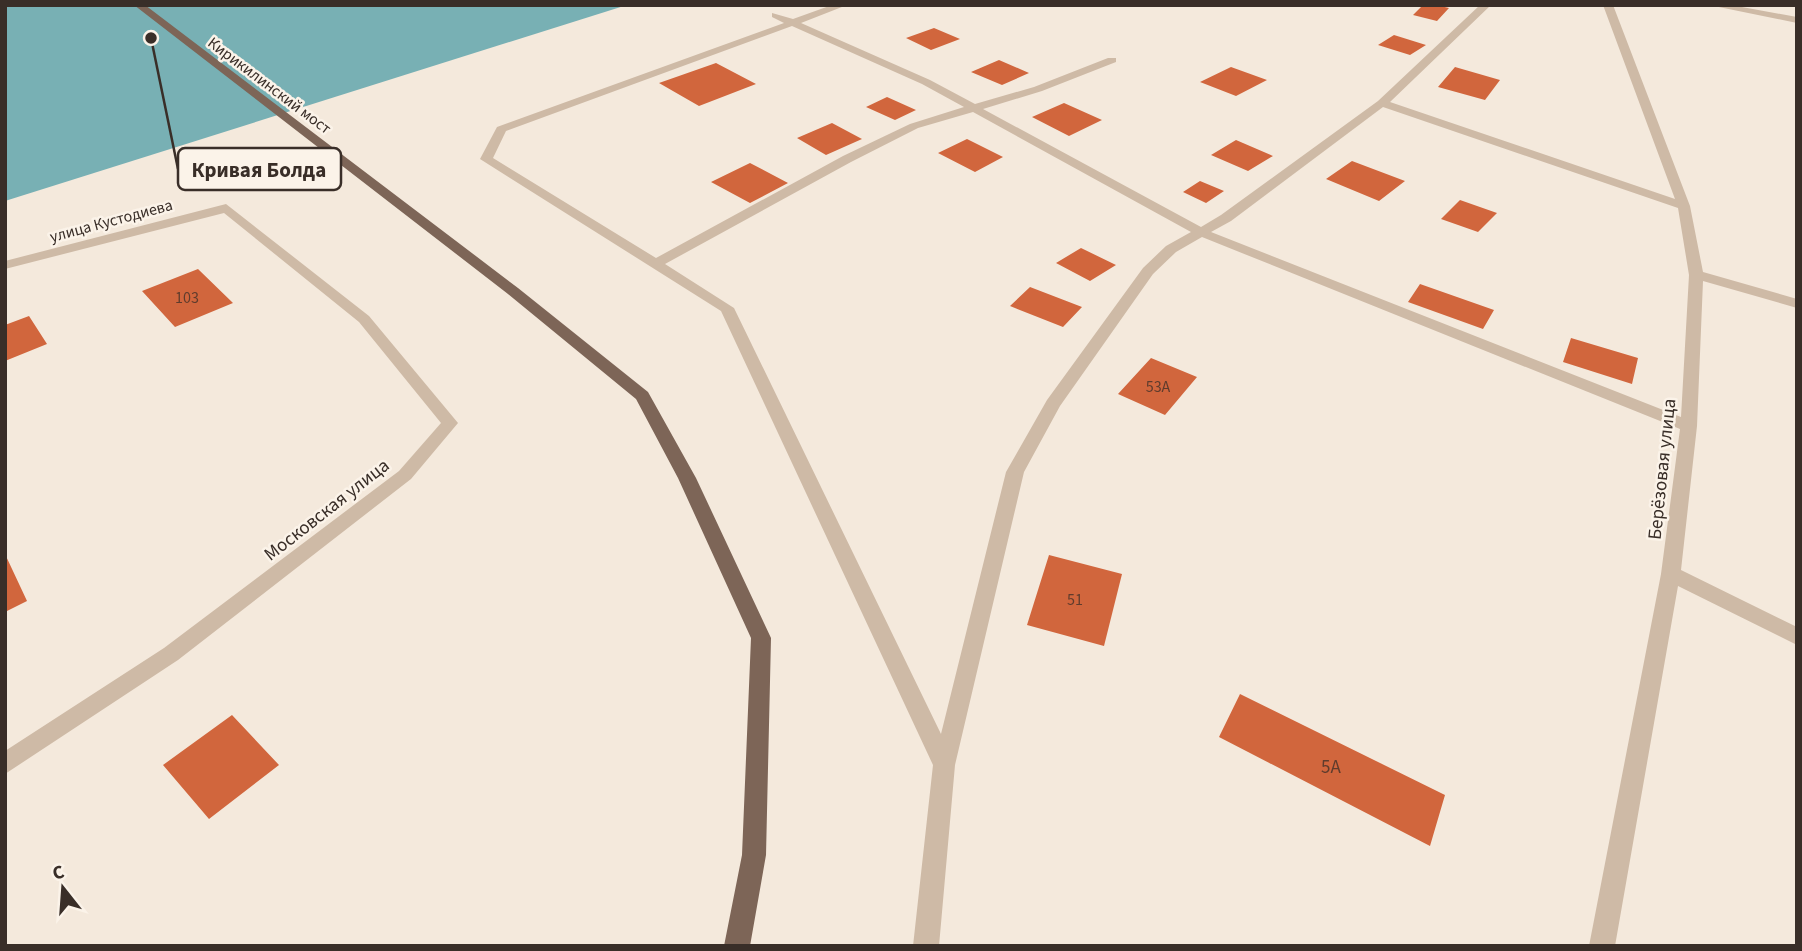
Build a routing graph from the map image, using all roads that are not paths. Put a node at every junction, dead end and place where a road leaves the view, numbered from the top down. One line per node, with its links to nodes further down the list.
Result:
1 (139, 5): 24 (main road, Кирикилинский мост)
2 (842, 5): 8 (street)
3 (1486, 5): 10 (street)
4 (1608, 5): 12 (street, Берёзовая улица)
5 (1714, 5): 7 (street)
6 (775, 15): 8 (street)
7 (1797, 20)
8 (792, 23): 11 (street); 15 (street)
9 (1111, 60): 11 (street)
10 (1382, 103): 12 (street); 14 (street)
11 (975, 107): 14 (street); 15 (street)
12 (1684, 206): 17 (street, Берёзовая улица)
13 (226, 208): 16 (street, улица Кустодиева); 22 (street, Московская улица)
14 (1200, 232): 19 (street); 23 (street)
15 (655, 264): 23 (street)
16 (5, 265)
17 (1696, 275): 18 (street); 19 (street, Берёзовая улица)
18 (1797, 303)
19 (1689, 426): 20 (street, Берёзовая улица)
20 (1671, 575): 21 (street); 26 (street, Берёзовая улица)
21 (1797, 637)
22 (5, 764)
23 (944, 765): 25 (street)
24 (737, 946)
25 (926, 946)
26 (1602, 946)

